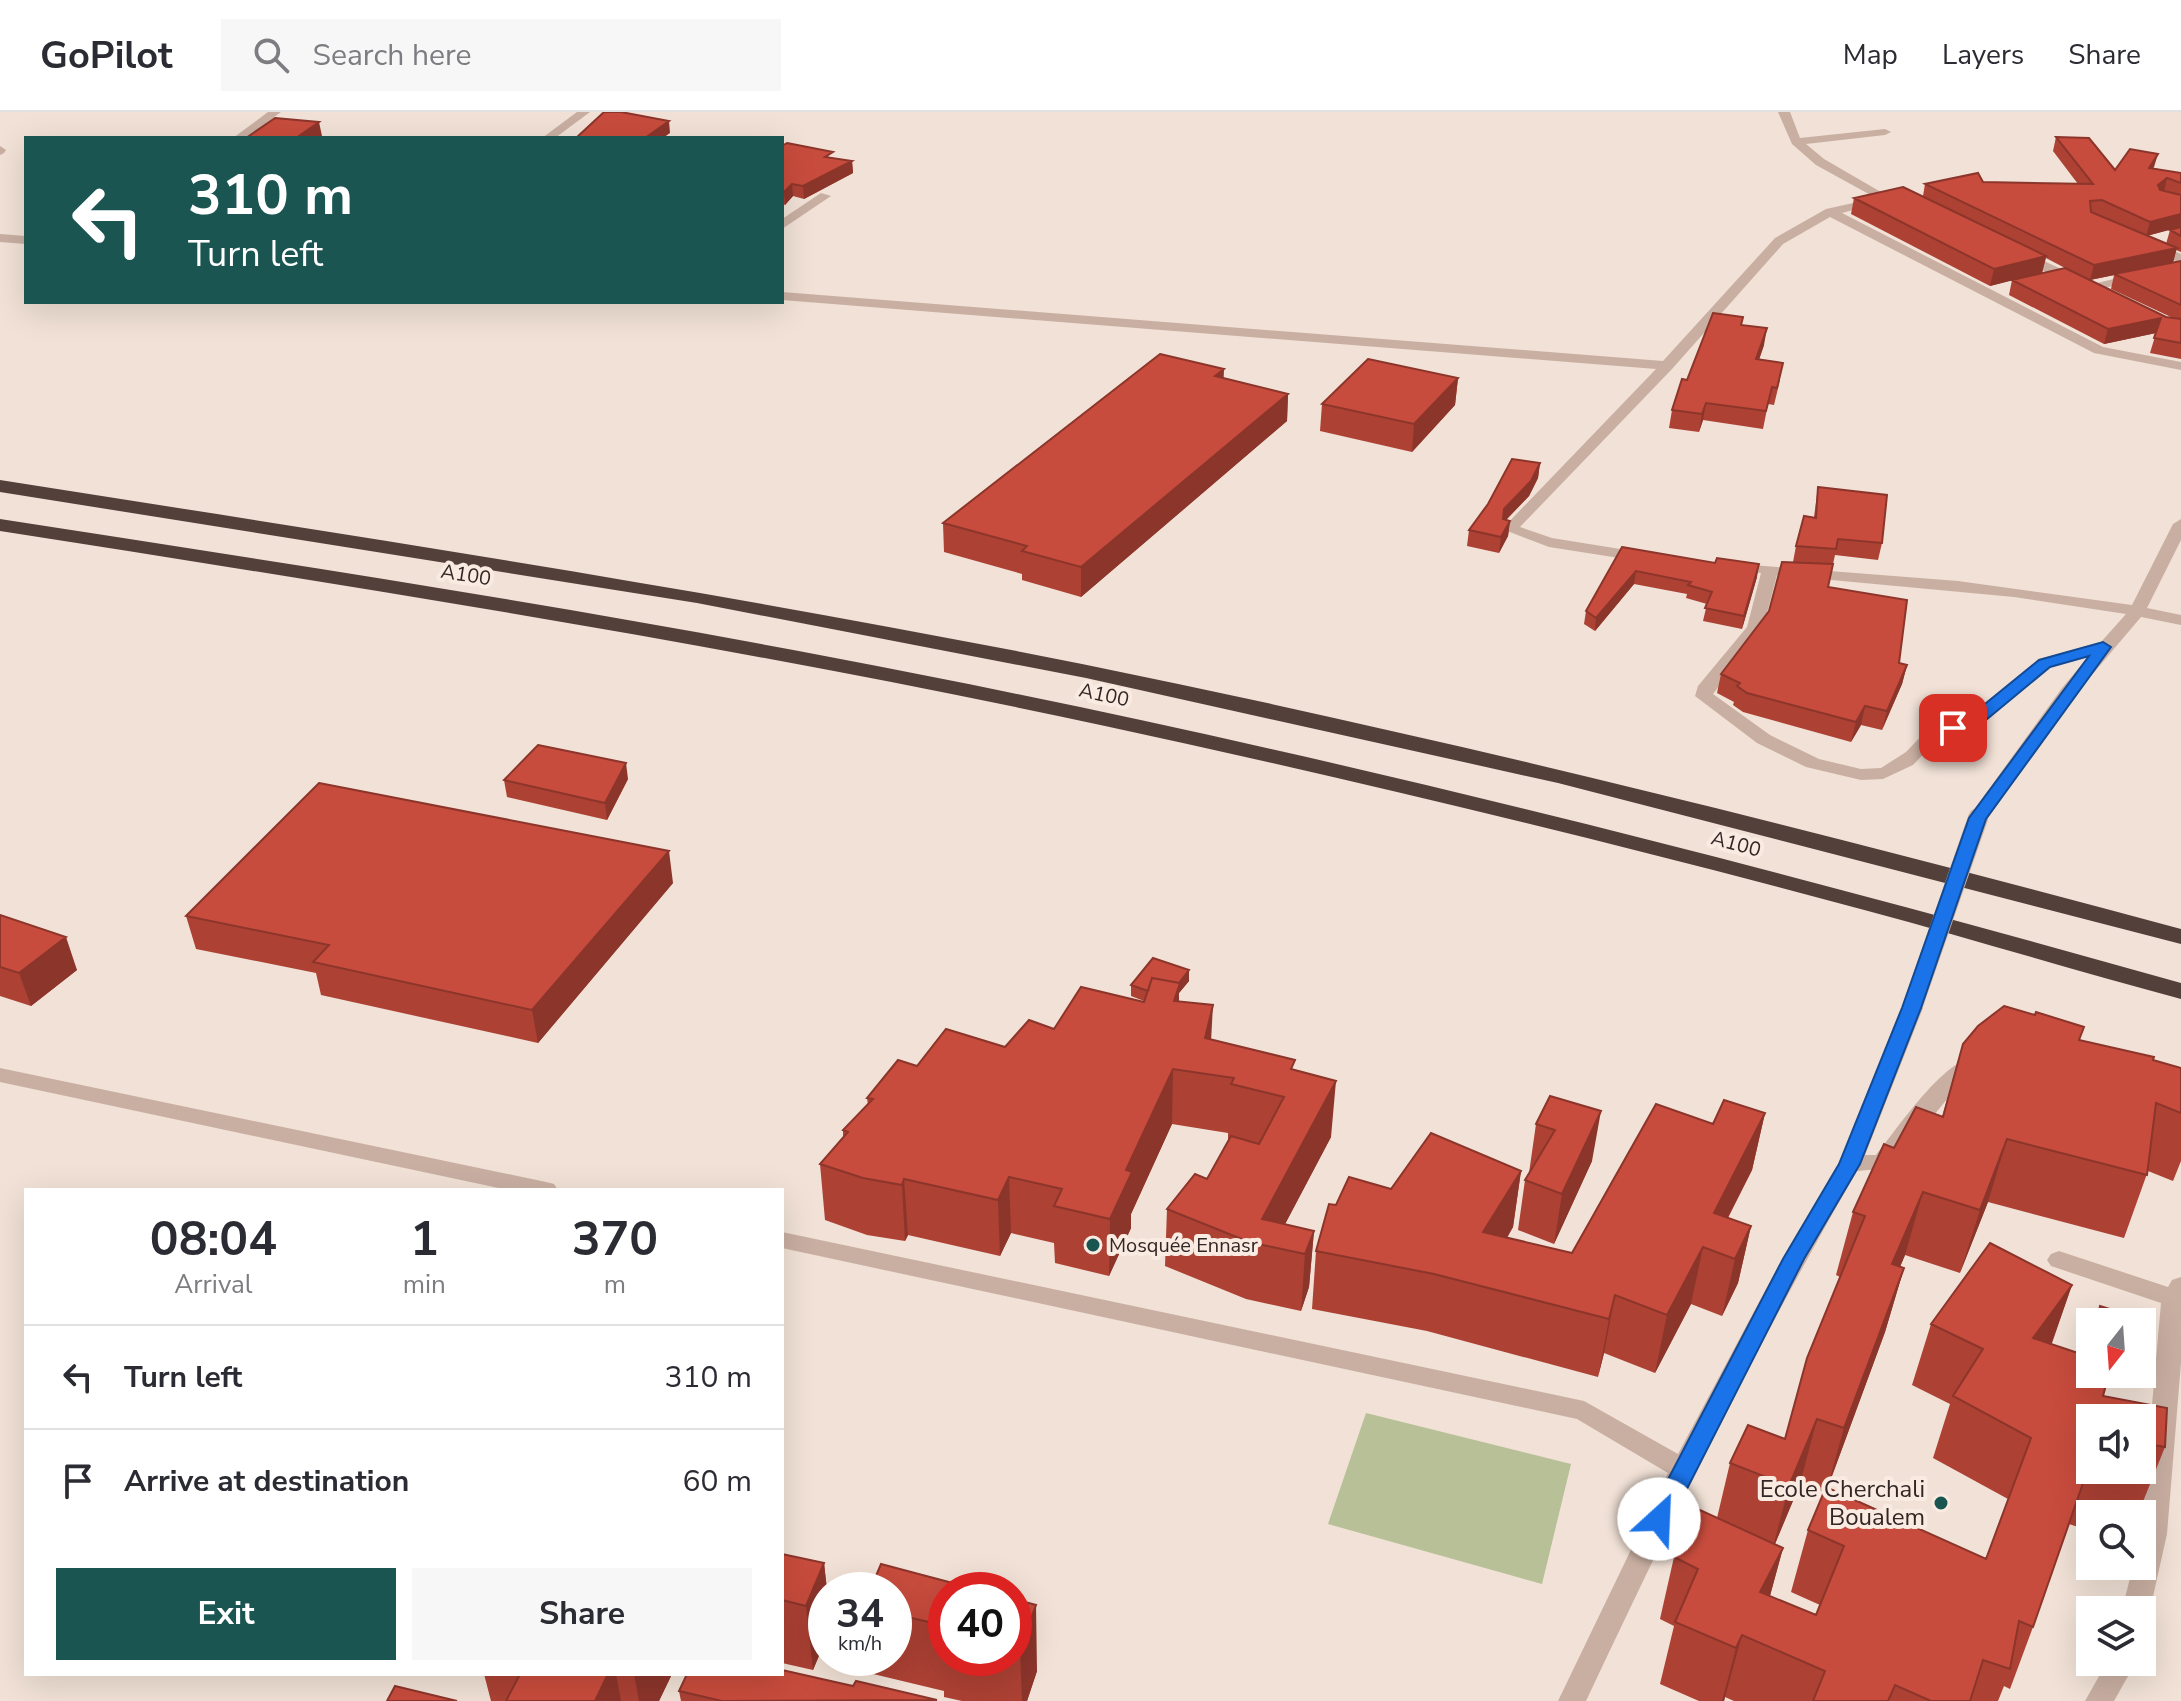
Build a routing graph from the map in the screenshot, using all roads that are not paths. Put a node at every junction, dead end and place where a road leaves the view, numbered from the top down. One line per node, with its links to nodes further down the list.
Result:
1 (275, 112): 5 (street)
2 (584, 112): 6 (street)
3 (1784, 112): 7 (street)
4 (1885, 132): 7 (street)
5 (242, 136)
6 (551, 136)
7 (1796, 142): 9 (street)
8 (825, 196): 10 (street)
9 (1830, 212): 23 (street); 26 (street)
10 (784, 224)
11 (2169, 236): 15 (street)
12 (0, 238): 13 (street)
13 (24, 240)
14 (2009, 248): 19 (street)
15 (2181, 259)
16 (2181, 268): 17 (street)
17 (2165, 271)
18 (2150, 274): 22 (street)
19 (2063, 275): 20 (street); 22 (street)
20 (2033, 282)
21 (2018, 286): 23 (street)
22 (2088, 287): 25 (street)
23 (1988, 293): 27 (street)
24 (784, 296): 26 (street)
25 (2114, 300)
26 (1667, 366): 31 (street)
27 (2181, 366)
28 (0, 486): 37 (highway, A100)
29 (2181, 524): 34 (street)
30 (0, 525): 38 (highway, A100 / A100)
31 (1667, 559)
32 (1711, 564): 33 (street)
33 (1770, 570): 34 (street); 36 (street)
34 (2138, 610): 35 (street); 36 (street)
35 (2181, 620)
36 (2103, 647): 41 (street, bridge)
37 (2181, 937)
38 (2181, 991)
39 (1992, 1047): 41 (street)
40 (0, 1075): 42 (street)
41 (1850, 1164): 46 (street)
42 (537, 1188)
43 (784, 1240): 46 (street)
44 (2059, 1260): 45 (street)
45 (2177, 1292): 47 (street)
46 (1683, 1469): 49 (street)
47 (2139, 1596)
48 (2114, 1676): 50 (street)
49 (1572, 1701)
50 (2099, 1701)

